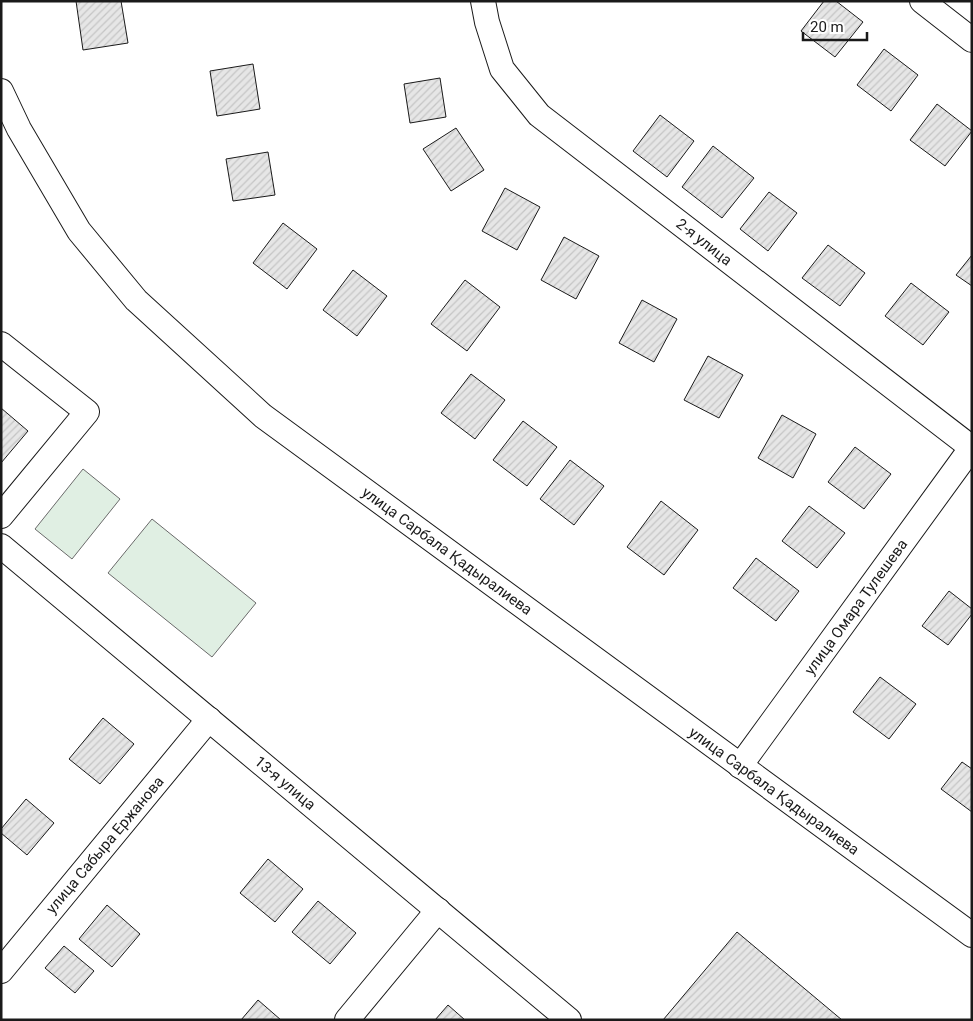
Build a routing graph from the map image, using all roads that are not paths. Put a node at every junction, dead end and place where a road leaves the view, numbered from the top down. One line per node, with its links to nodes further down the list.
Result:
1 (483, 1): 7 (street, 2-я улица)
2 (922, 1): 3 (street)
3 (972, 40)
4 (1, 91): 5 (street, улица Сарбала Қадыралиева)
5 (10, 134): 11 (street, улица Сарбала Қадыралиева)
6 (1, 344): 8 (street)
7 (972, 448): 11 (street, улица Омара Тулешева)
8 (1, 516)
9 (1, 546): 10 (street, 13-я улица)
10 (209, 719): 12 (street, 13-я улица); 14 (street, улица Сабыра Ержанова)
11 (740, 766): 13 (street, улица Сарбала Қадыралиева)
12 (438, 910): 15 (street); 16 (street, 13-я улица)
13 (972, 935)
14 (1, 971)
15 (347, 1020)
16 (569, 1020)

